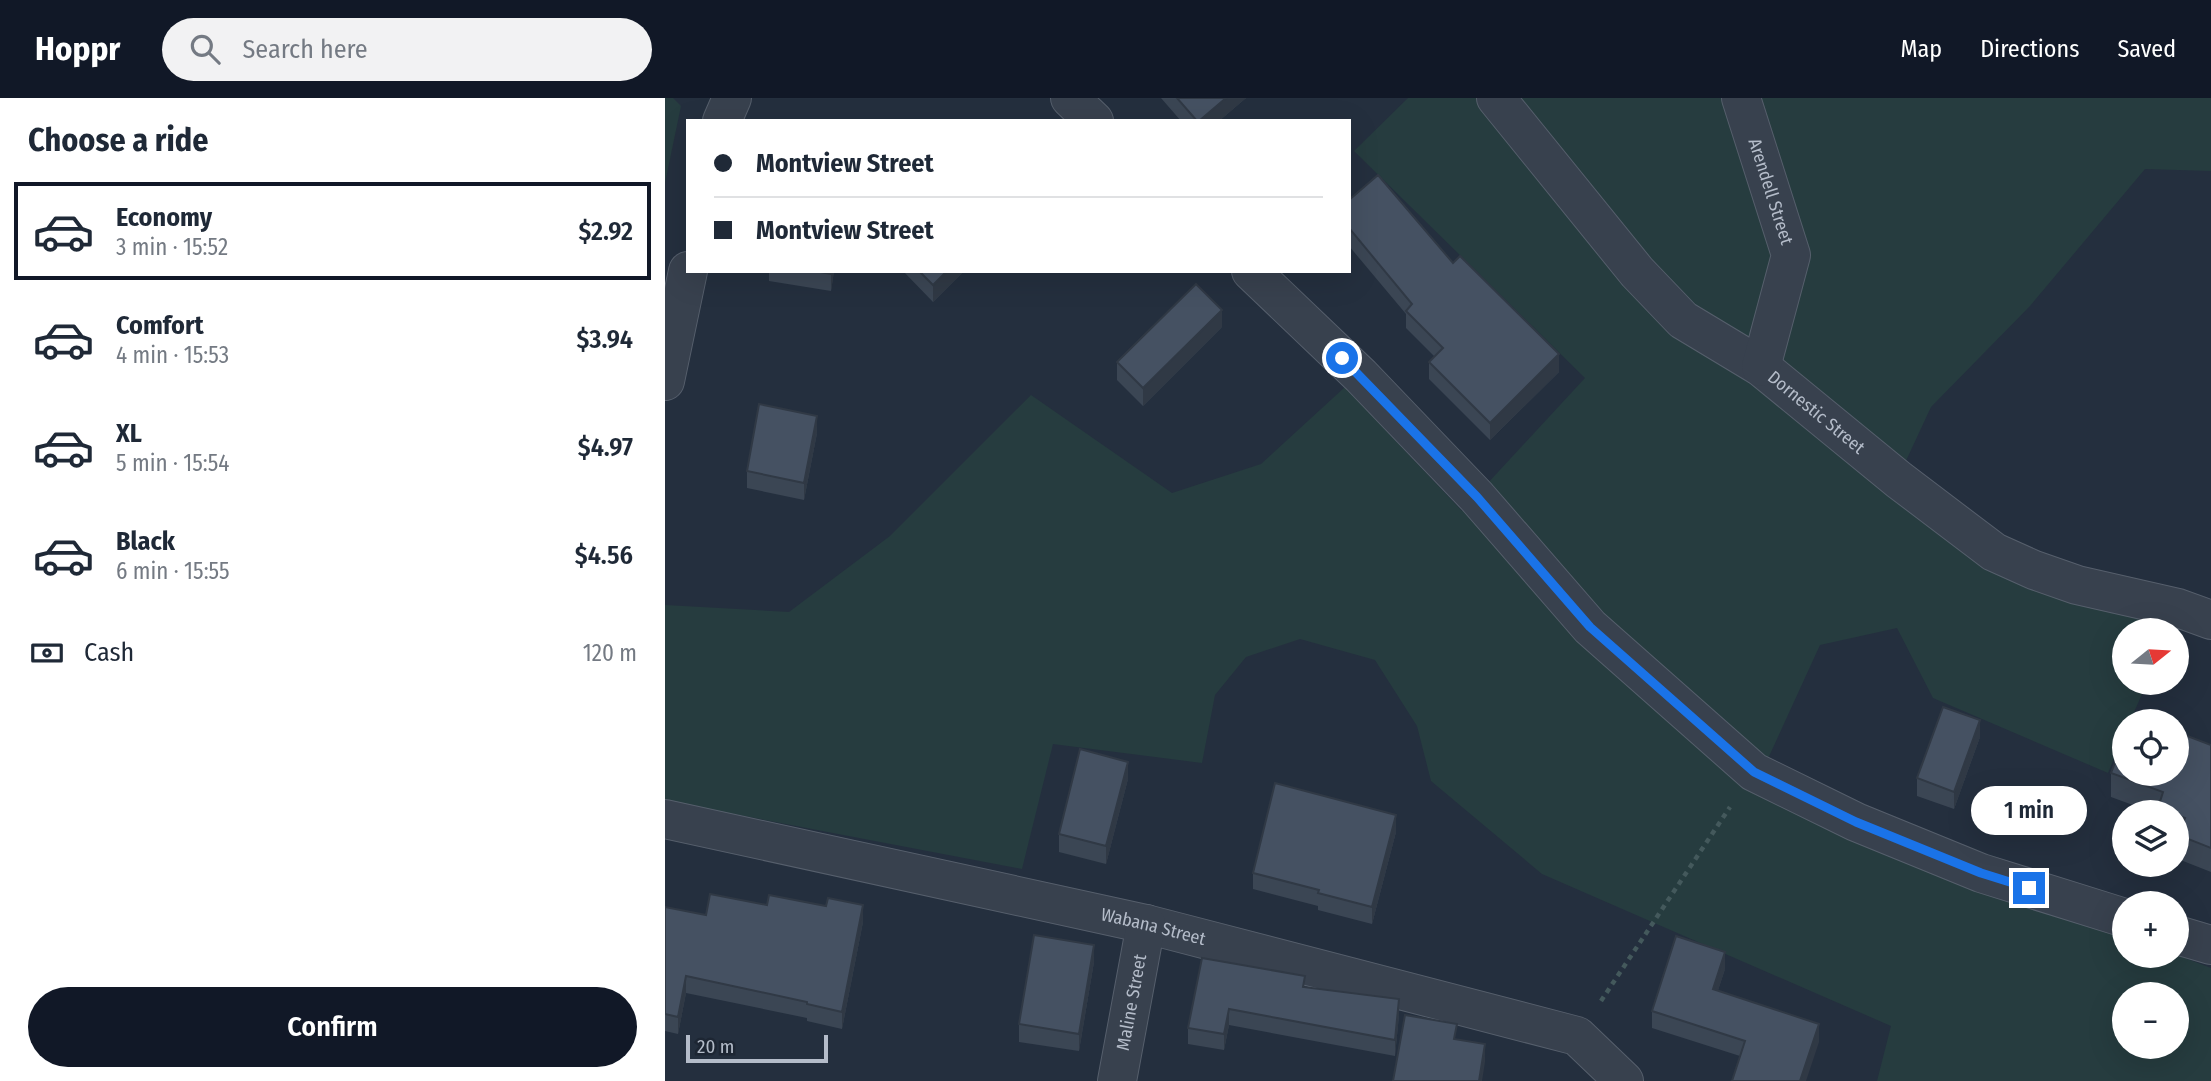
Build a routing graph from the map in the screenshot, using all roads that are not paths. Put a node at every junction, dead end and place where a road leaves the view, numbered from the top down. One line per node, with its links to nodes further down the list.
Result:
1 (731, 98): 5 (street)
2 (1070, 98): 6 (street)
3 (1496, 98): 9 (street, Dornestic Street)
4 (1741, 98): 9 (street, Arendell Street)
5 (723, 119)
6 (1092, 119)
7 (688, 273): 10 (street)
8 (1253, 273): 13 (street)
9 (1761, 367): 11 (street, Dornestic Street)
10 (665, 381)
11 (2211, 620)
12 (665, 819): 14 (street, Wabana Street)
13 (2112, 914)
14 (1146, 924): 17 (street, Maline Street); 18 (street, Wabana Street)
15 (2189, 939): 16 (street)
16 (2211, 945)
17 (1117, 1081)
18 (1624, 1081)

